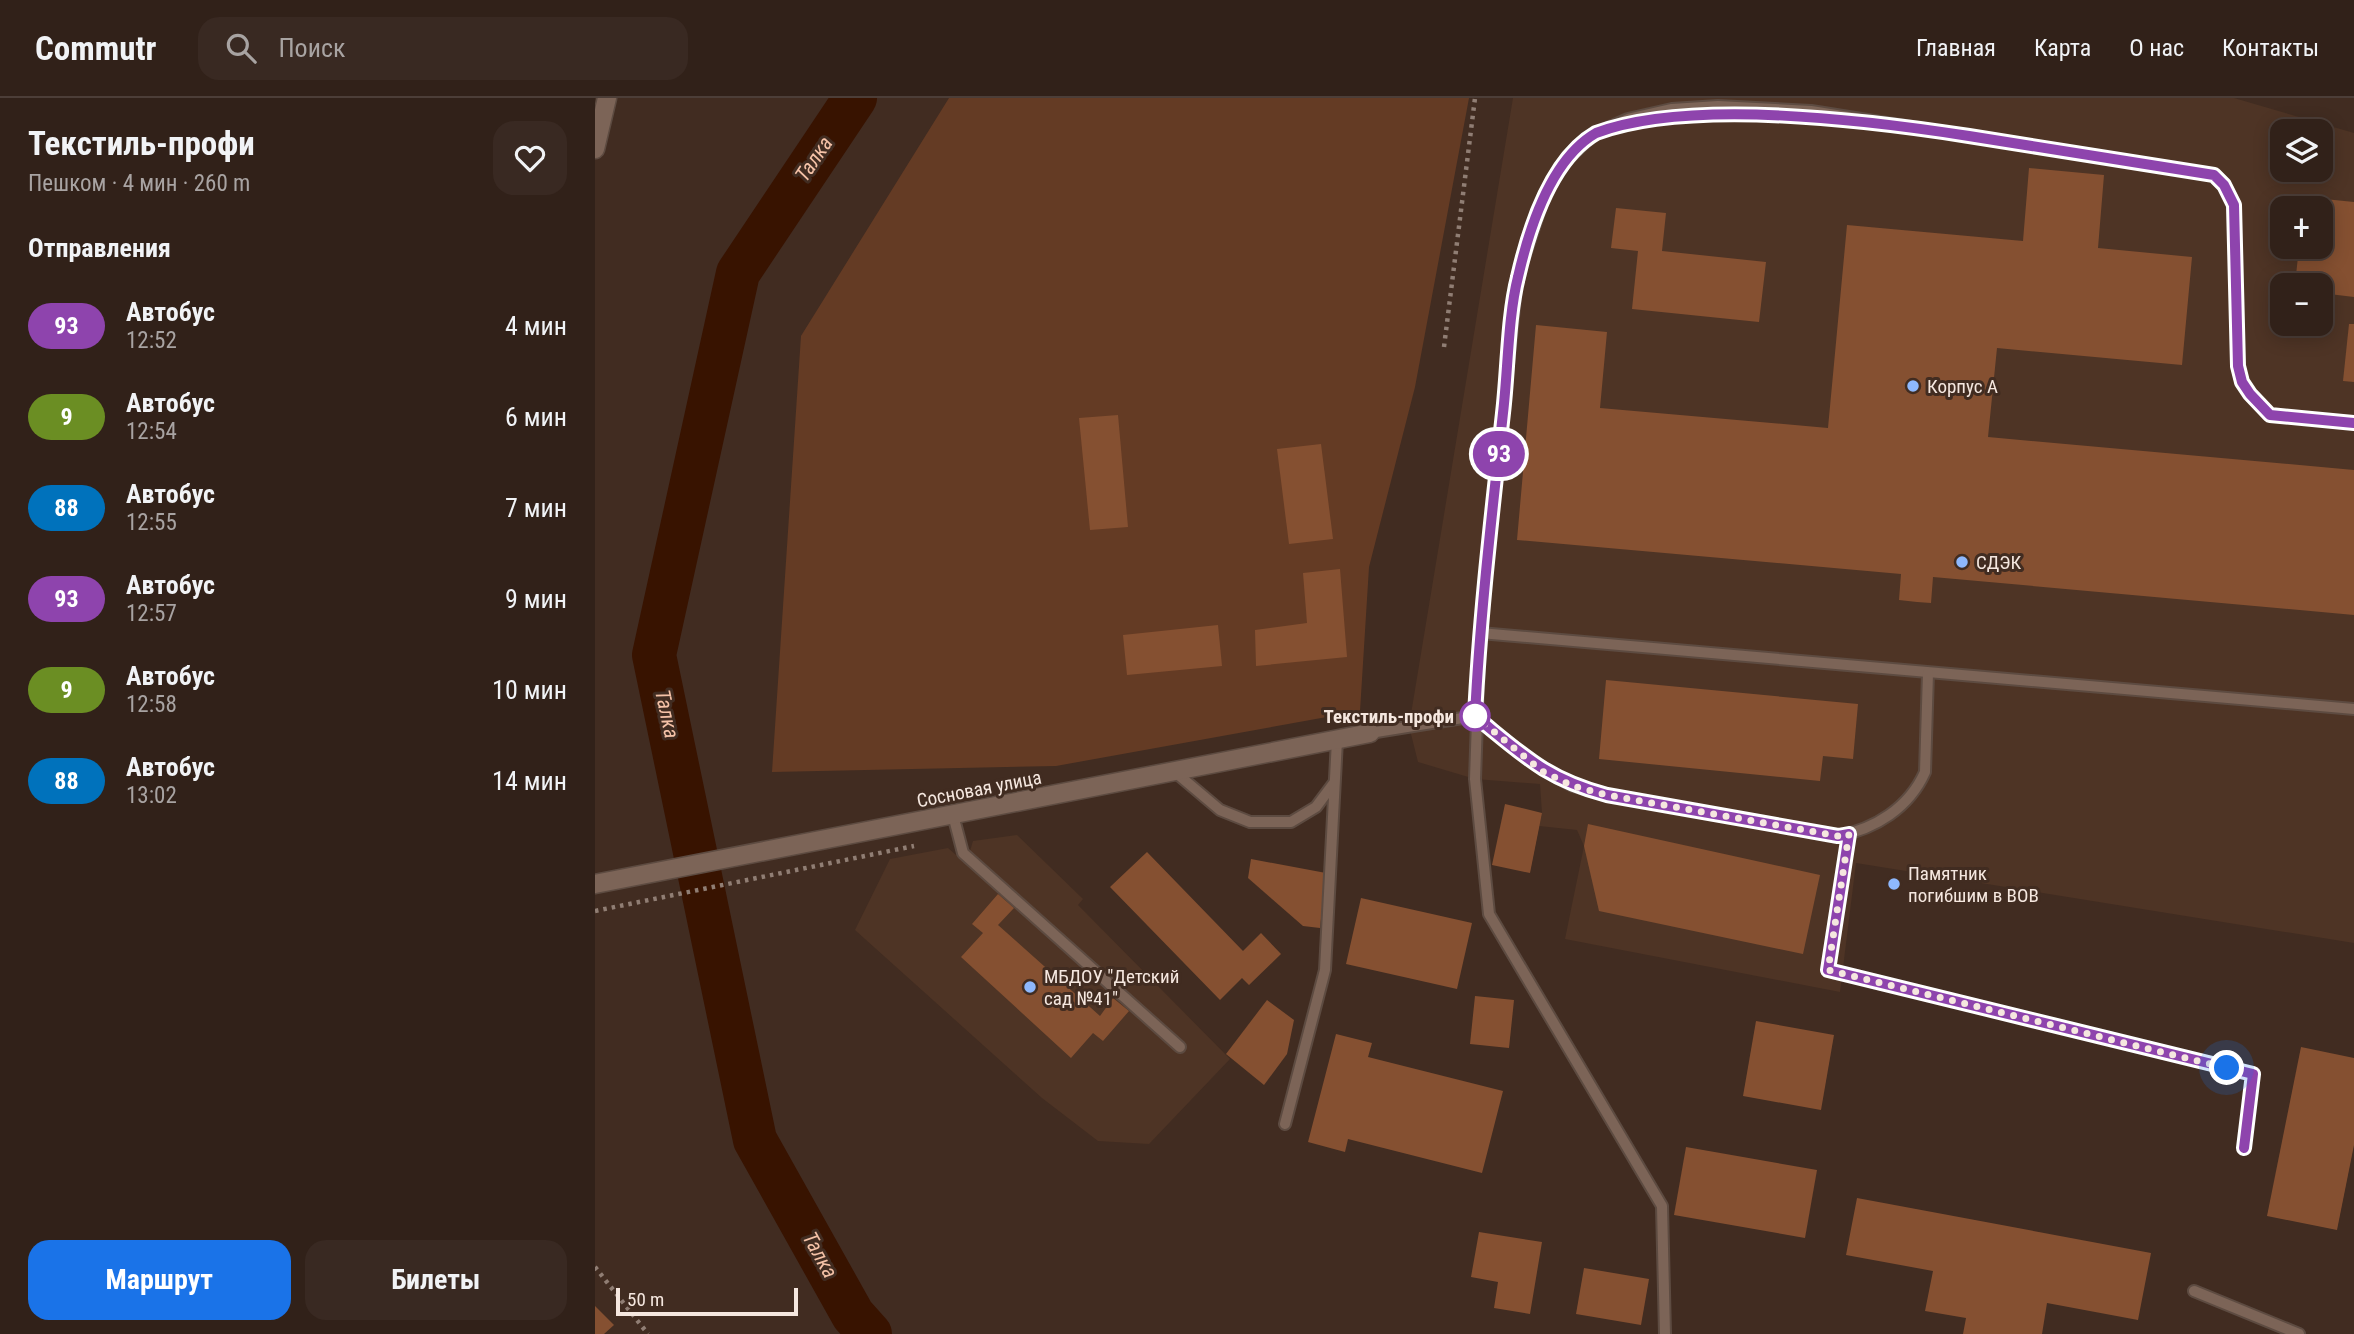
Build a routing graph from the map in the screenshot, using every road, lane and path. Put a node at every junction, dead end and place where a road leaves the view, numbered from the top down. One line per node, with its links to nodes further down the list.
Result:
1 (607, 98): 3 (street)
2 (1475, 98): 4 (path)
3 (595, 149)
4 (1444, 347)
5 (2354, 423): 6 (lane)
6 (1480, 633): 7 (lane); 9 (lane)
7 (1928, 673): 8 (lane); 15 (lane)
8 (2354, 709)
9 (1475, 716): 10 (lane); 15 (lane); 25 (lane)
10 (1370, 733): 11 (street, Сосновая улица)
11 (1338, 740): 12 (street, Сосновая улица); 13 (lane)
12 (1175, 772): 13 (lane); 14 (street, Сосновая улица)
13 (1334, 783): 20 (lane)
14 (953, 815): 17 (street, Сосновая улица); 19 (lane)
15 (1849, 834): 21 (lane)
16 (758, 879): 18 (path)
17 (595, 884)
18 (595, 911)
19 (1179, 1047)
20 (1285, 1124)
21 (2244, 1148)
22 (595, 1266): 24 (path)
23 (2194, 1291): 26 (lane)
24 (648, 1334)
25 (1665, 1334)
26 (2299, 1334)

